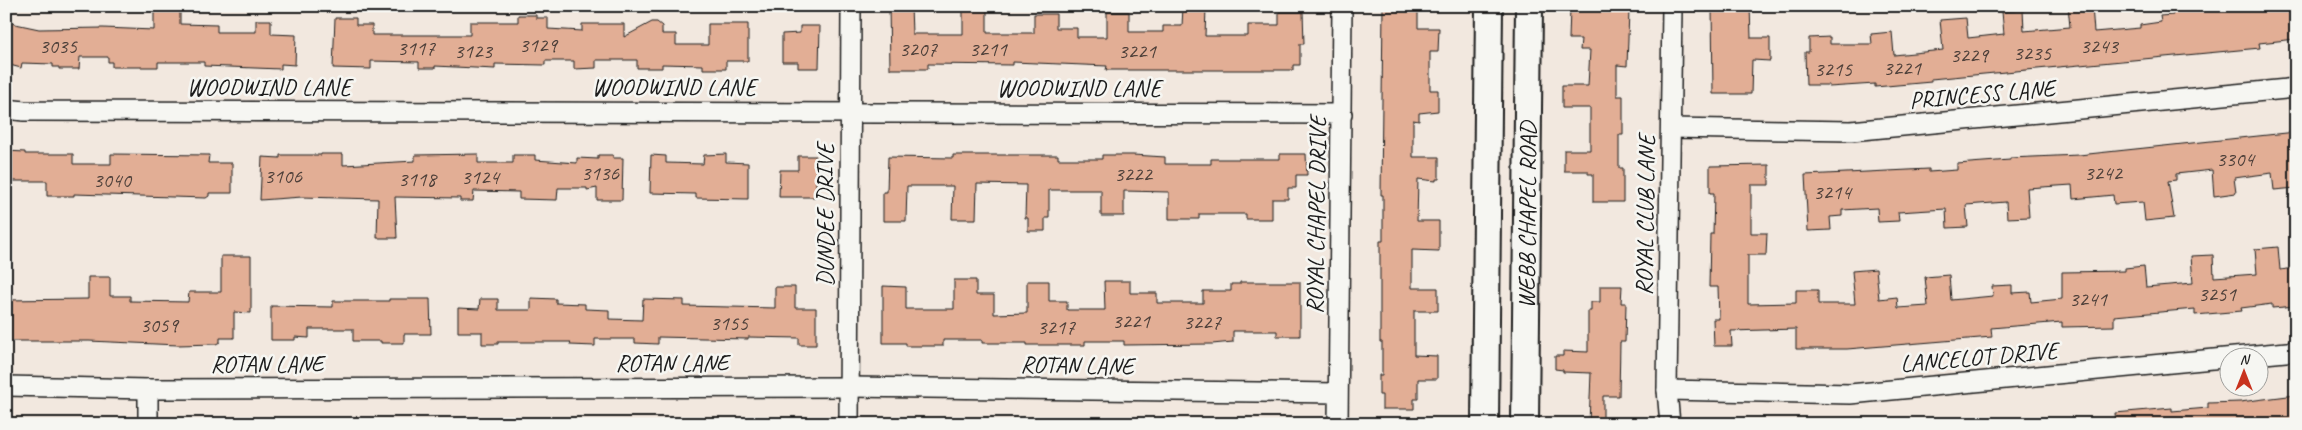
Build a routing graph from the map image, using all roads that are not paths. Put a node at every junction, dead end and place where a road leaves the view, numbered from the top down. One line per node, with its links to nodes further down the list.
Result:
1 (851, 6): 8 (street, DUNDEE DRIVE)
2 (1342, 6): 9 (street, ROYAL CHAPEL DRIVE)
3 (1489, 6): 20 (main road, WEBB CHAPEL ROAD)
4 (1529, 6): 21 (main road, WEBB CHAPEL ROAD)
5 (1672, 6): 10 (street, ROYAL CLUB LANE)
6 (2296, 88): 10 (street, PRINCESS LANE)
7 (6, 109): 8 (street, WOODWIND LANE)
8 (850, 113): 9 (street, WOODWIND LANE); 13 (street, DUNDEE DRIVE)
9 (1342, 114): 16 (street, ROYAL CHAPEL DRIVE)
10 (1671, 128): 15 (street, ROYAL CLUB LANE)
11 (2296, 351): 15 (street, LANCELOT DRIVE)
12 (6, 386): 14 (street, ROTAN LANE)
13 (849, 387): 14 (street, ROTAN LANE); 16 (street, ROTAN LANE); 18 (street, DUNDEE DRIVE)
14 (148, 389): 17 (street)
15 (1667, 390): 22 (street, ROYAL CLUB LANE)
16 (1337, 393): 19 (street, ROYAL CHAPEL DRIVE)
17 (148, 424)
18 (849, 424)
19 (1338, 424)
20 (1485, 424)
21 (1525, 424)
22 (1670, 424)

